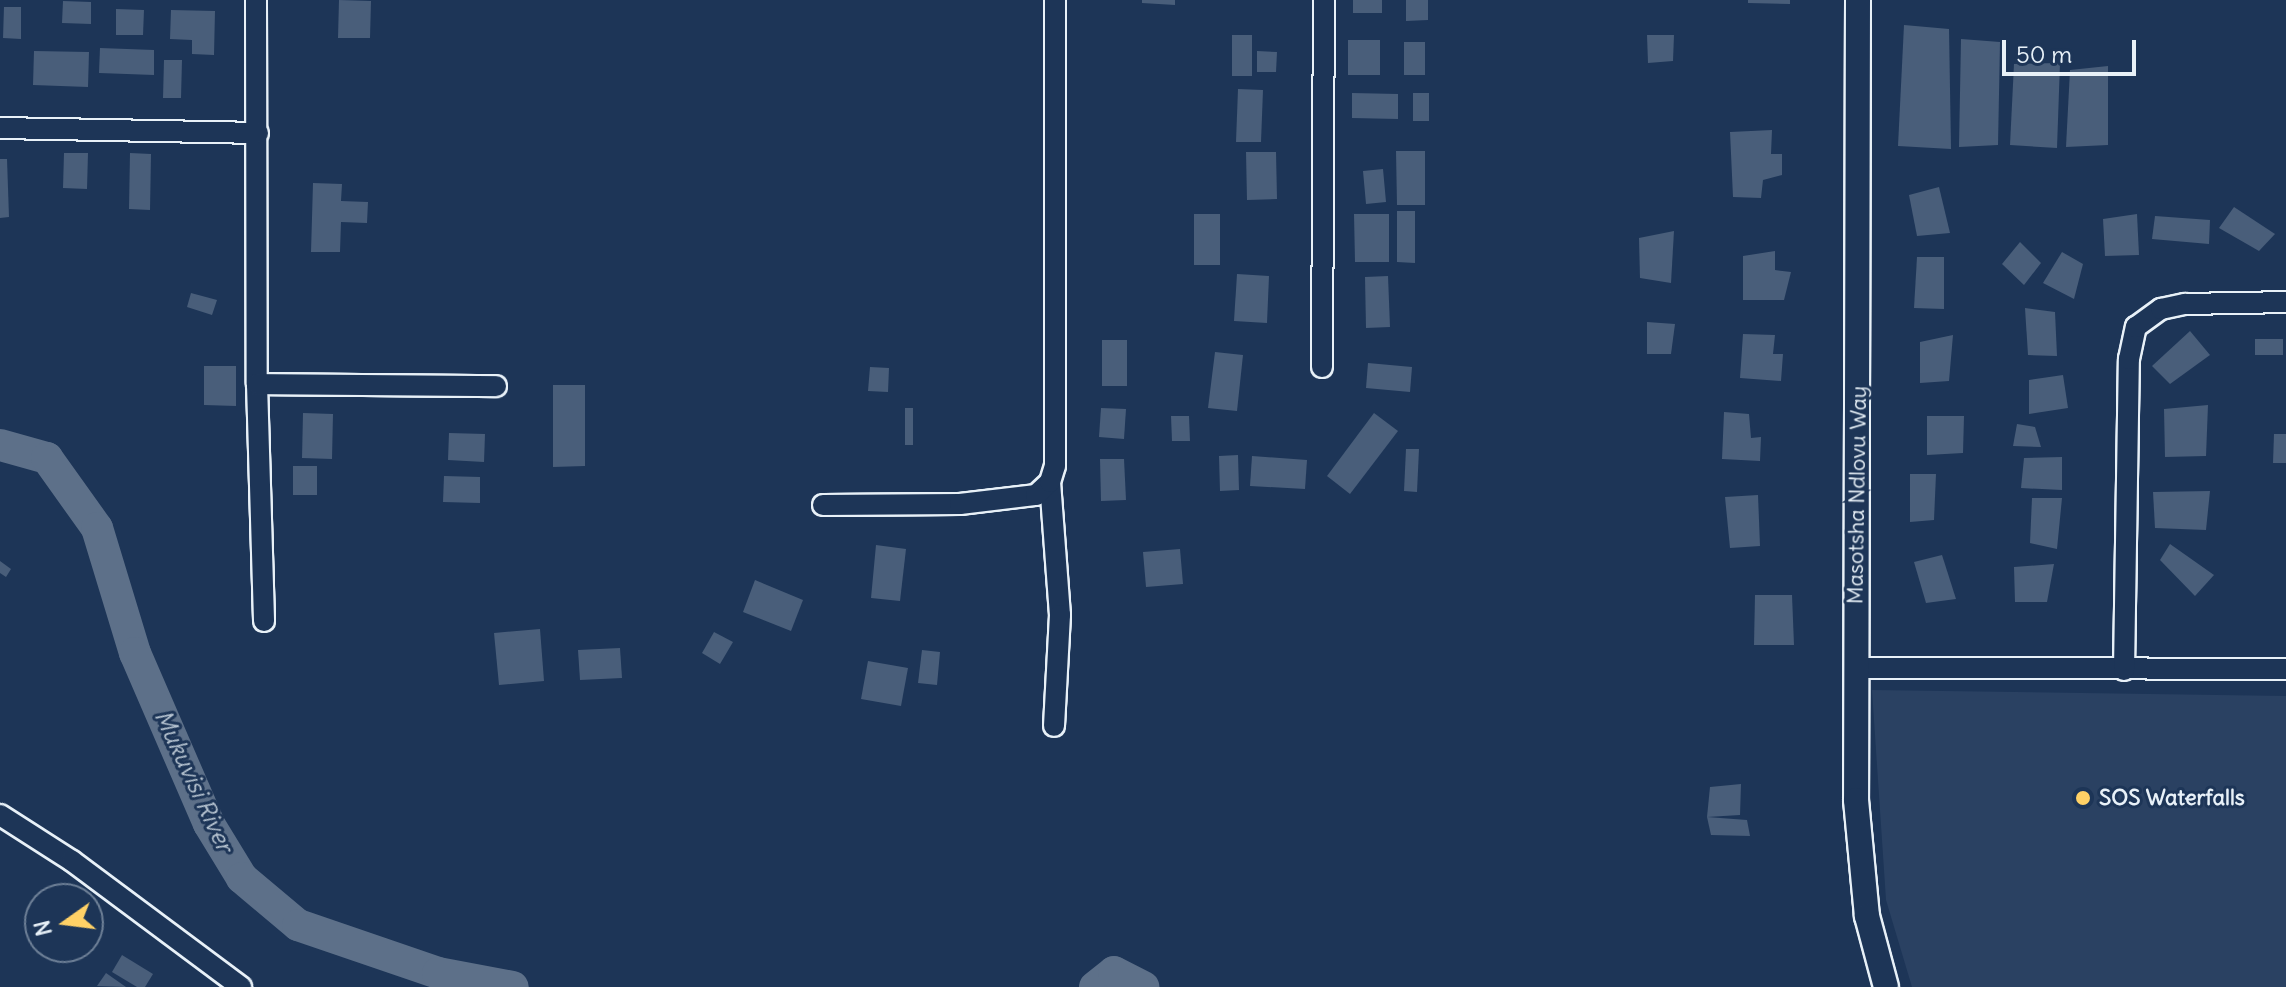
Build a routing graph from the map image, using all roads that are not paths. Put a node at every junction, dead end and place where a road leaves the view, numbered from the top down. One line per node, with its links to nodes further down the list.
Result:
1 (256, 0): 6 (street)
2 (1055, 0): 11 (street)
3 (1324, 0): 8 (street)
4 (1858, 0): 14 (street, Masotsha Ndlovu Way)
5 (0, 128): 6 (street)
6 (258, 133): 9 (street)
7 (2286, 302): 16 (street)
8 (1322, 367)
9 (257, 384): 10 (street); 13 (street)
10 (496, 386)
11 (1050, 482): 12 (street); 17 (street)
12 (823, 505)
13 (264, 621)
14 (1856, 668): 16 (street); 20 (street, Masotsha Ndlovu Way)
15 (2286, 669): 16 (street)
16 (2124, 670)
17 (1054, 726)
18 (0, 815): 19 (street)
19 (241, 987)
20 (1886, 987)

